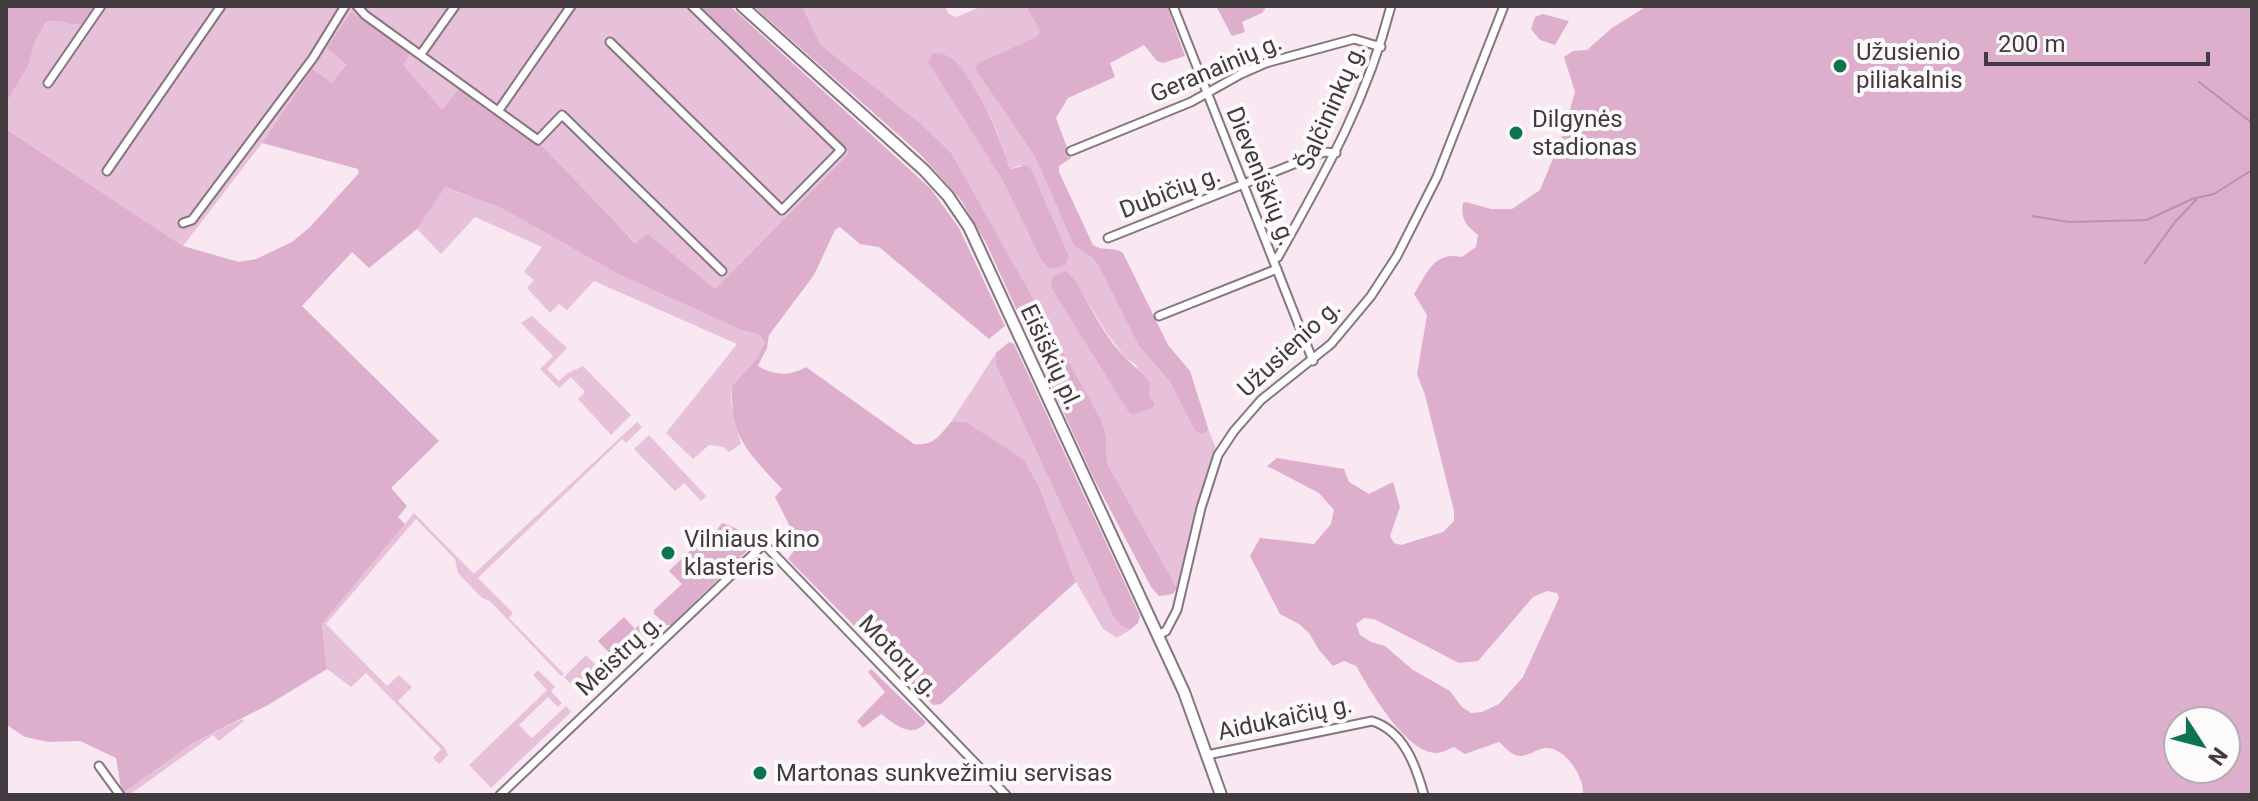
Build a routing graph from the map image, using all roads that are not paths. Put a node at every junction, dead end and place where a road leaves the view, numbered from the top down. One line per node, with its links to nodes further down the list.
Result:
1 (101, 6): 15 (street)
2 (221, 6): 20 (street)
3 (345, 6): 22 (street)
4 (357, 6): 14 (street)
5 (455, 6): 14 (street)
6 (571, 6): 17 (street)
7 (692, 6): 12 (street)
8 (742, 6): 30 (main road, Eišiškių pl.)
9 (1173, 6): 16 (street, Dieveniškių g.)
10 (1391, 6): 13 (street, Šalčininkų g.)
11 (1504, 6): 28 (street, Užusienio g.)
12 (610, 42)
13 (1381, 47): 16 (street, Geranainių g.); 19 (street, Šalčininkų g.)
14 (421, 54): 17 (street)
15 (48, 83)
16 (1207, 93): 18 (street, Geranainių g.); 21 (street, Dieveniškių g.)
17 (499, 110): 26 (street)
18 (1071, 151)
19 (1336, 153): 21 (street, Dubičių g.); 24 (street, Šalčininkų g.)
20 (107, 171)
21 (1243, 185): 23 (street, Dubičių g.); 24 (street, Dieveniškių g.)
22 (183, 223)
23 (1108, 238)
24 (1273, 260): 25 (street, Dieveniškių g.)
25 (1277, 269): 27 (street); 28 (street, Dieveniškių g.)
26 (722, 271)
27 (1159, 316)
28 (1313, 361): 30 (street, Užusienio g.)
29 (764, 544): 34 (street, Meistrų g.); 35 (street, Motorų g.)
30 (1158, 635): 31 (main road, Eišiškių pl.)
31 (1207, 755): 36 (main road, Eišiškių pl.); 37 (street, Aidukaičių g.)
32 (99, 766): 33 (street)
33 (120, 795)
34 (500, 795)
35 (1006, 795)
36 (1221, 795)
37 (1424, 795)

